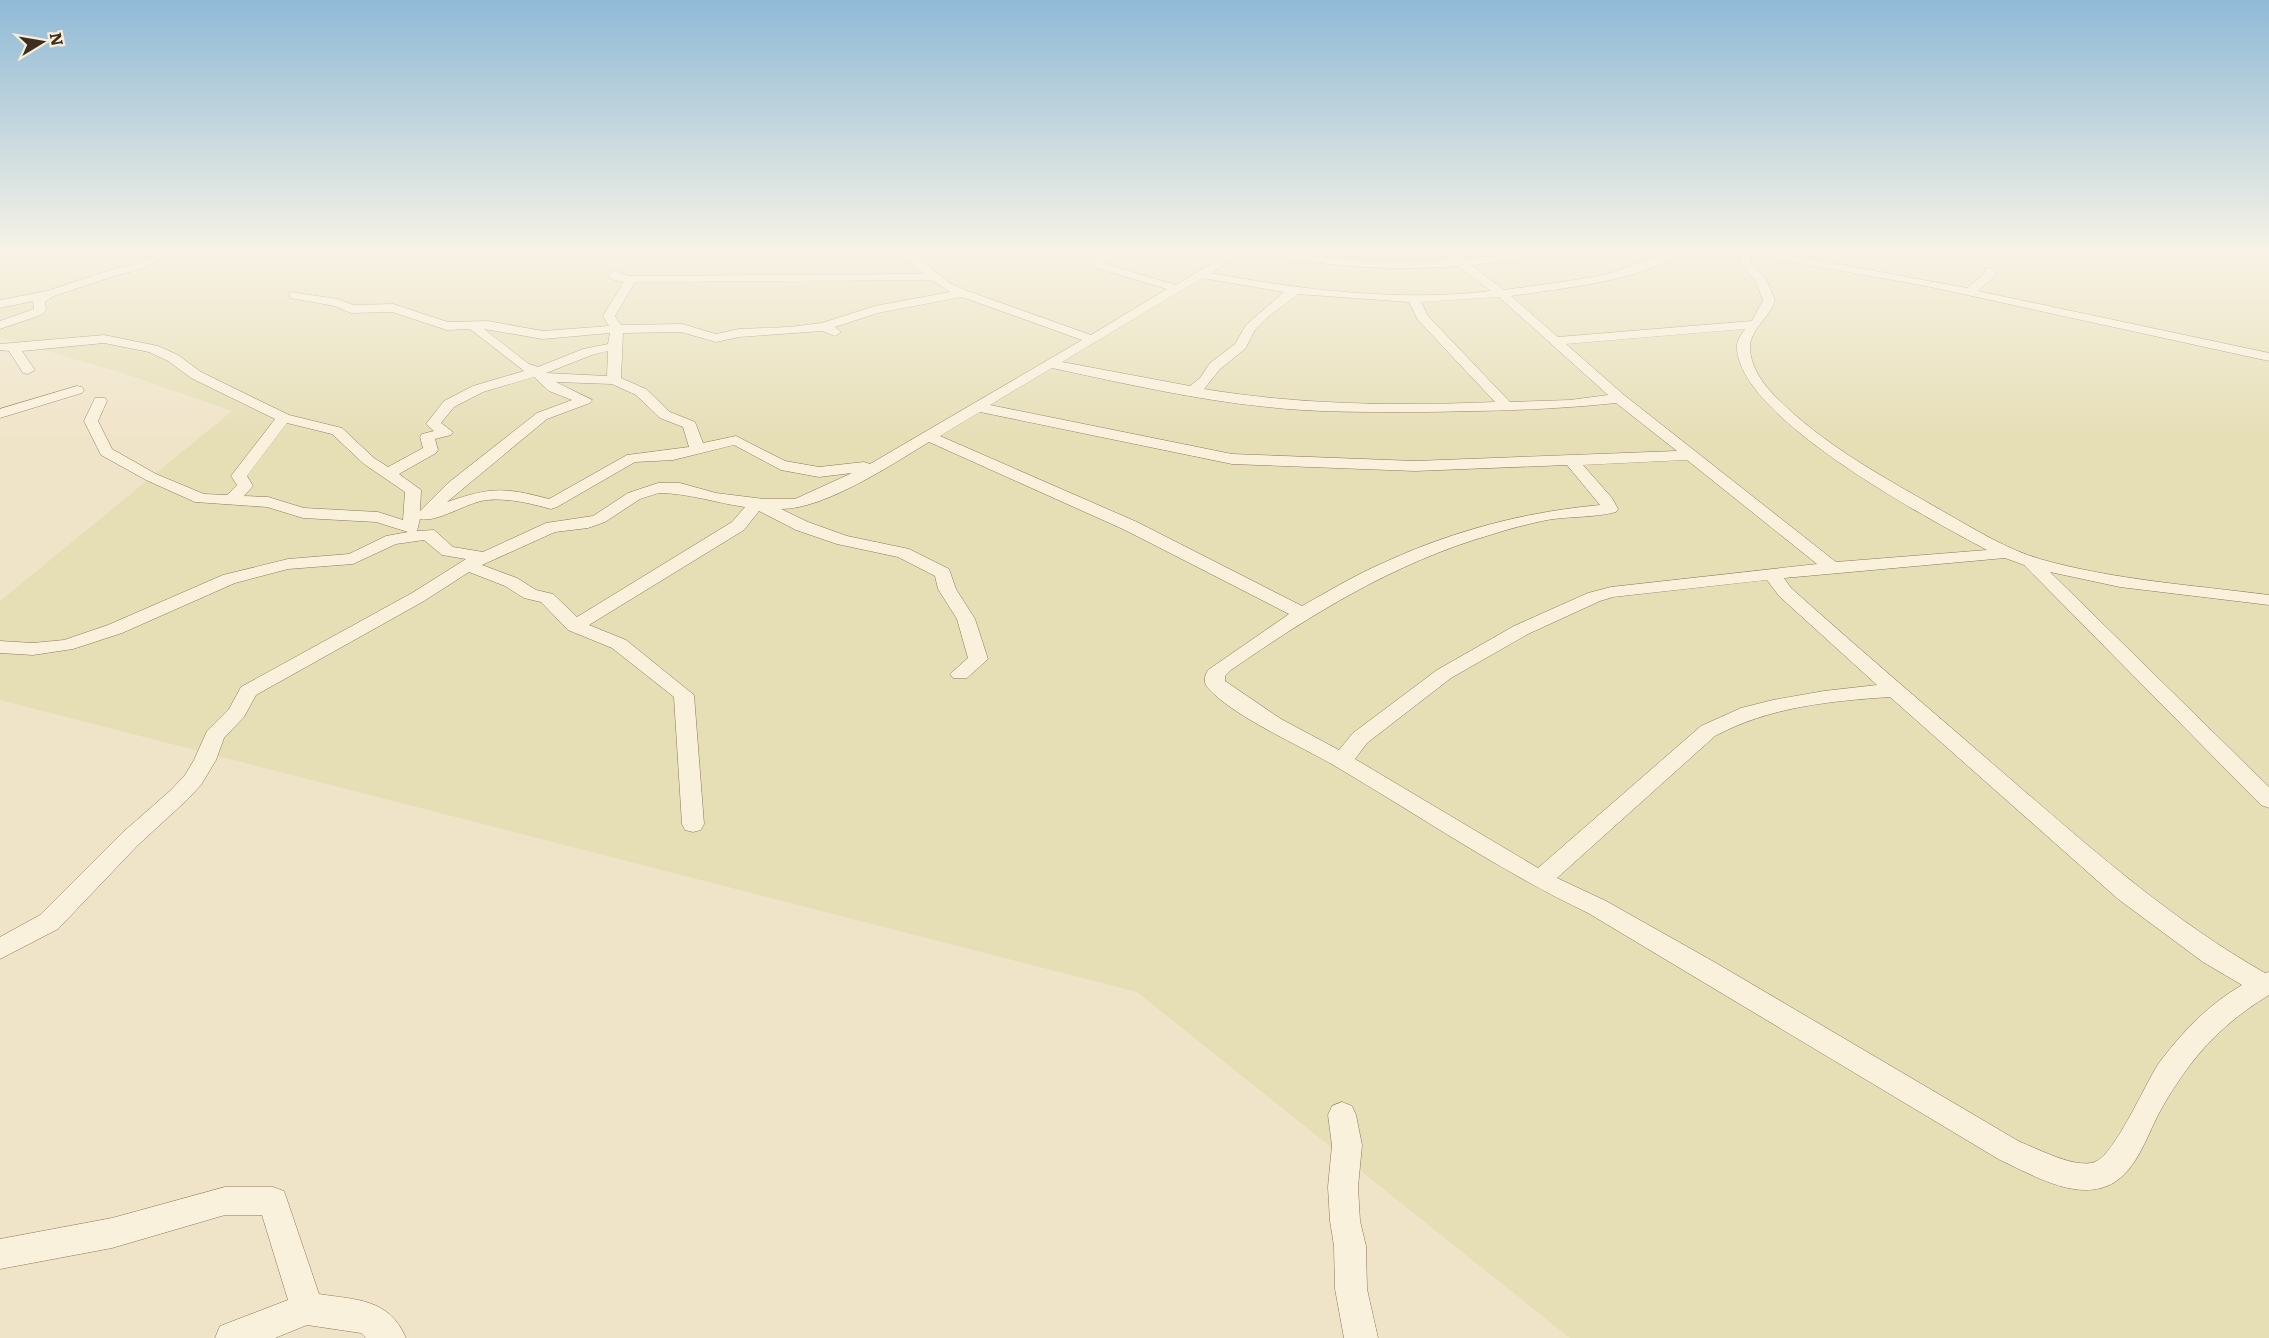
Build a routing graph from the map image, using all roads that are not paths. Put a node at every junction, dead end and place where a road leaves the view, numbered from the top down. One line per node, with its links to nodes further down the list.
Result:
1 (30, 315): 14 (street)
2 (415, 315): 13 (street)
3 (609, 315): 15 (street)
4 (862, 315): 15 (street)
5 (1025, 315): 16 (street)
6 (1131, 315): 16 (street)
7 (1263, 315): 26 (street)
8 (1421, 315): 29 (street)
9 (1527, 315): 17 (street)
10 (1764, 315): 12 (street)
11 (2074, 315): 20 (street)
12 (1754, 324): 17 (street); 43 (street)
13 (472, 326): 15 (street); 23 (street)
14 (0, 328)
15 (617, 329): 18 (street)
16 (1090, 339): 21 (street)
17 (1557, 341): 27 (street)
18 (614, 346): 23 (street); 24 (street)
19 (7, 348): 22 (street); 32 (street)
20 (2269, 357)
21 (1050, 364): 26 (street); 30 (street)
22 (28, 370)
23 (540, 375): 24 (street); 38 (street); 41 (street)
24 (615, 380): 34 (street)
25 (77, 390): 31 (street)
26 (1193, 391): 29 (street)
27 (1619, 398): 29 (street); 35 (street)
28 (100, 401): 39 (street)
29 (1505, 405)
30 (977, 407): 33 (street); 36 (street)
31 (0, 414)
32 (284, 418): 38 (street); 39 (street)
33 (928, 436): 37 (street); 49 (street)
34 (697, 450): 37 (street); 41 (street)
35 (1691, 454): 36 (street); 46 (street)
36 (1571, 460): 49 (street)
37 (882, 464): 40 (street)
38 (388, 473): 42 (street)
39 (231, 500): 42 (street)
40 (757, 503): 44 (street); 50 (street); 52 (street)
41 (424, 515): 42 (street)
42 (411, 528)
43 (2008, 553): 45 (street); 46 (street)
44 (477, 560): 50 (street); 51 (street); 58 (street)
45 (2029, 561): 48 (street); 55 (street)
46 (1833, 568): 47 (street)
47 (1771, 573): 53 (street); 54 (street)
48 (2269, 600)
49 (1302, 613): 54 (street)
50 (575, 626): 56 (street)
51 (0, 647)
52 (960, 674)
53 (1895, 690): 57 (street); 59 (street)
54 (1342, 761): 57 (street)
55 (2269, 800)
56 (693, 824)
57 (1540, 880): 59 (street)
58 (0, 949)
59 (2267, 984)
60 (1342, 1115): 65 (street)
61 (0, 1254): 62 (street)
62 (307, 1309): 63 (street); 64 (street)
63 (232, 1338)
64 (389, 1338)
65 (1361, 1338)

